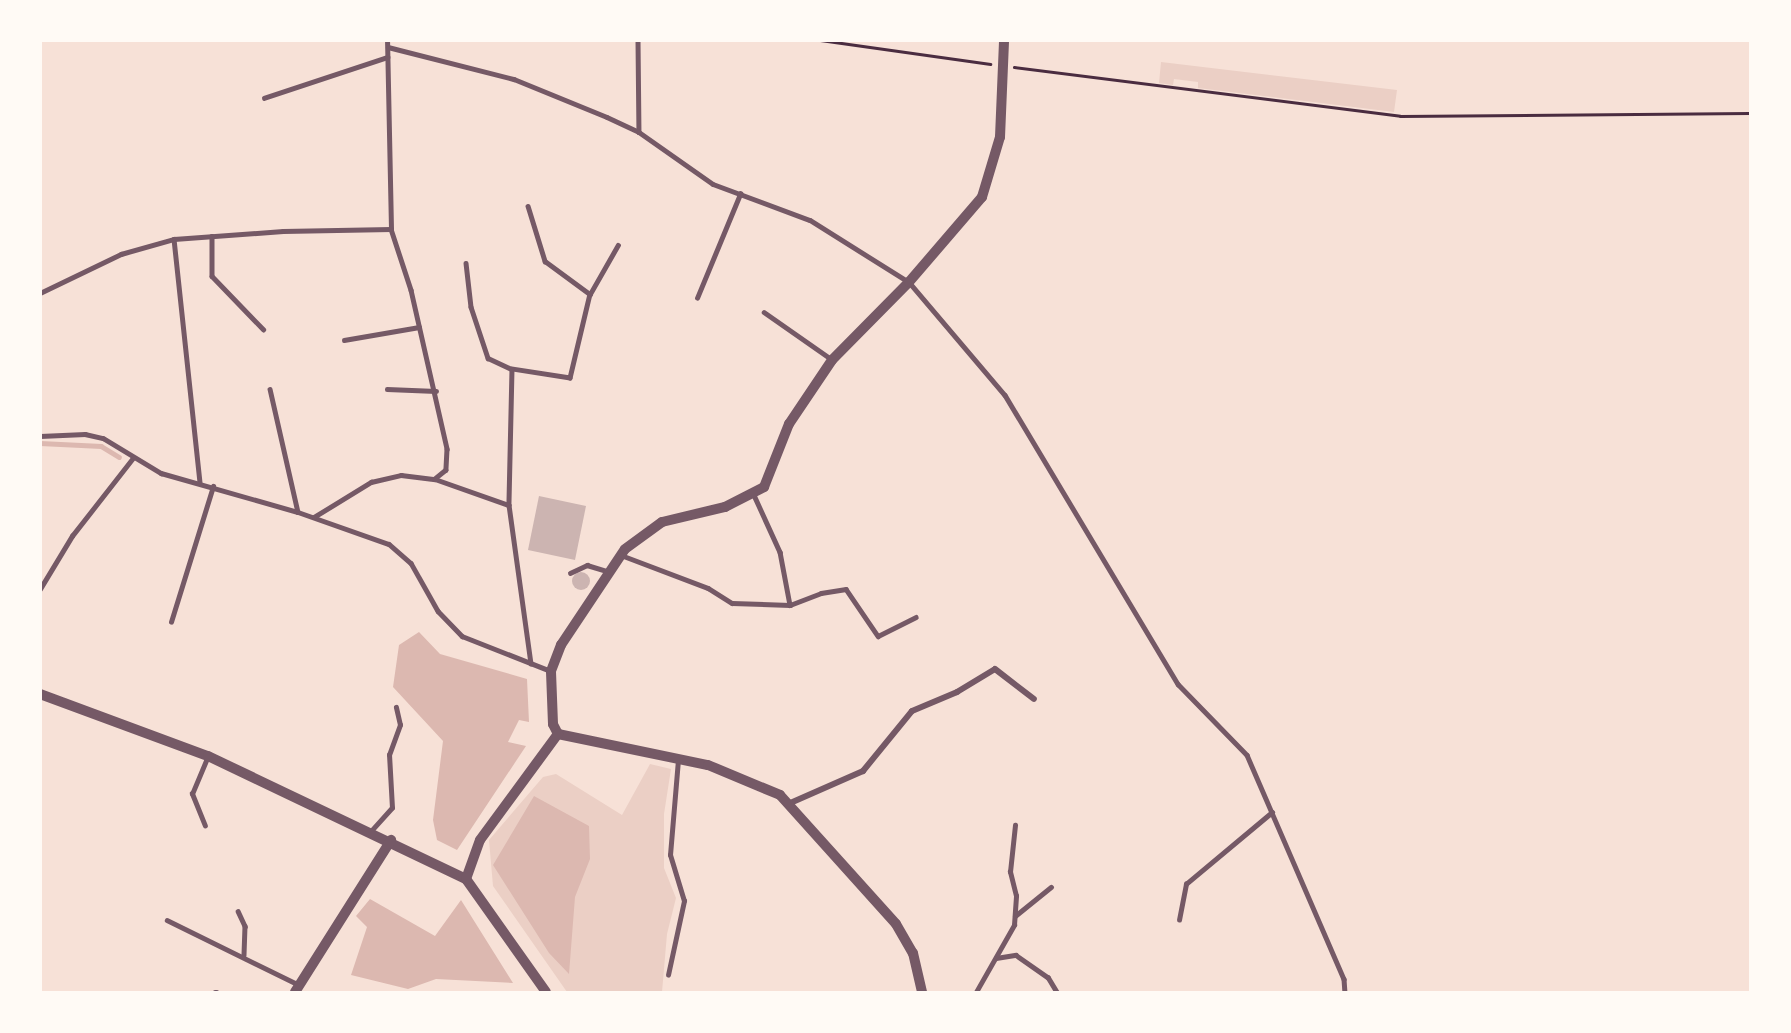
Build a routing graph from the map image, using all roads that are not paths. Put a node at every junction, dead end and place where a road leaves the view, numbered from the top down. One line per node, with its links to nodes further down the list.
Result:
1 (387, 40): 4 (lane)
2 (638, 40): 7 (lane)
3 (1004, 40): 15 (street)
4 (388, 47): 5 (lane); 7 (lane)
5 (387, 57): 6 (lane); 10 (lane)
6 (264, 98)
7 (639, 132): 8 (lane)
8 (740, 194): 15 (lane); 18 (lane)
9 (528, 206): 17 (lane)
10 (391, 229): 11 (lane); 20 (lane)
11 (212, 236): 12 (lane); 21 (lane)
12 (174, 239): 16 (lane); 31 (lane)
13 (618, 245): 17 (lane)
14 (466, 263): 24 (lane)
15 (909, 282): 23 (street); 53 (lane)
16 (40, 293)
17 (590, 294): 24 (lane)
18 (697, 298)
19 (765, 312): 23 (lane)
20 (419, 327): 22 (lane); 27 (lane)
21 (263, 328)
22 (344, 340)
23 (832, 360): 33 (street)
24 (512, 369): 34 (lane)
25 (270, 389): 35 (lane)
26 (387, 389): 27 (lane)
27 (436, 392): 30 (lane)
28 (40, 436): 29 (lane)
29 (133, 458): 31 (lane); 40 (lane)
30 (435, 479): 34 (lane); 36 (lane)
31 (200, 482): 32 (lane)
32 (213, 486): 35 (lane); 43 (lane)
33 (754, 495): 37 (street); 41 (lane)
34 (509, 505): 44 (lane)
35 (298, 512): 36 (lane)
36 (314, 518): 44 (lane)
37 (621, 555): 38 (street); 41 (lane)
38 (610, 572): 39 (lane); 45 (street)
39 (570, 573)
40 (40, 589)
41 (790, 605): 42 (lane)
42 (916, 617)
43 (171, 621)
44 (531, 663): 45 (lane)
45 (551, 671): 49 (street)
46 (40, 694): 50 (street)
47 (1034, 699): 52 (street)
48 (396, 707): 56 (lane)
49 (558, 734): 51 (street); 58 (street)
50 (208, 756): 55 (lane); 56 (street)
51 (678, 760): 52 (street); 66 (lane)
52 (788, 804): 69 (street)
53 (1272, 812): 63 (lane); 72 (lane)
54 (1015, 825): 61 (lane)
55 (205, 826)
56 (371, 831): 57 (street)
57 (390, 840): 58 (street); 67 (street)
58 (466, 879): 68 (street)
59 (1052, 887): 61 (lane)
60 (238, 911): 64 (lane)
61 (1015, 916): 65 (lane)
62 (167, 920): 64 (lane)
63 (1179, 920)
64 (244, 955): 67 (lane)
65 (996, 958): 70 (lane); 71 (lane)
66 (668, 975)
67 (298, 989)
68 (546, 993)
69 (922, 993)
70 (976, 993)
71 (1057, 993)
72 (1345, 993)

